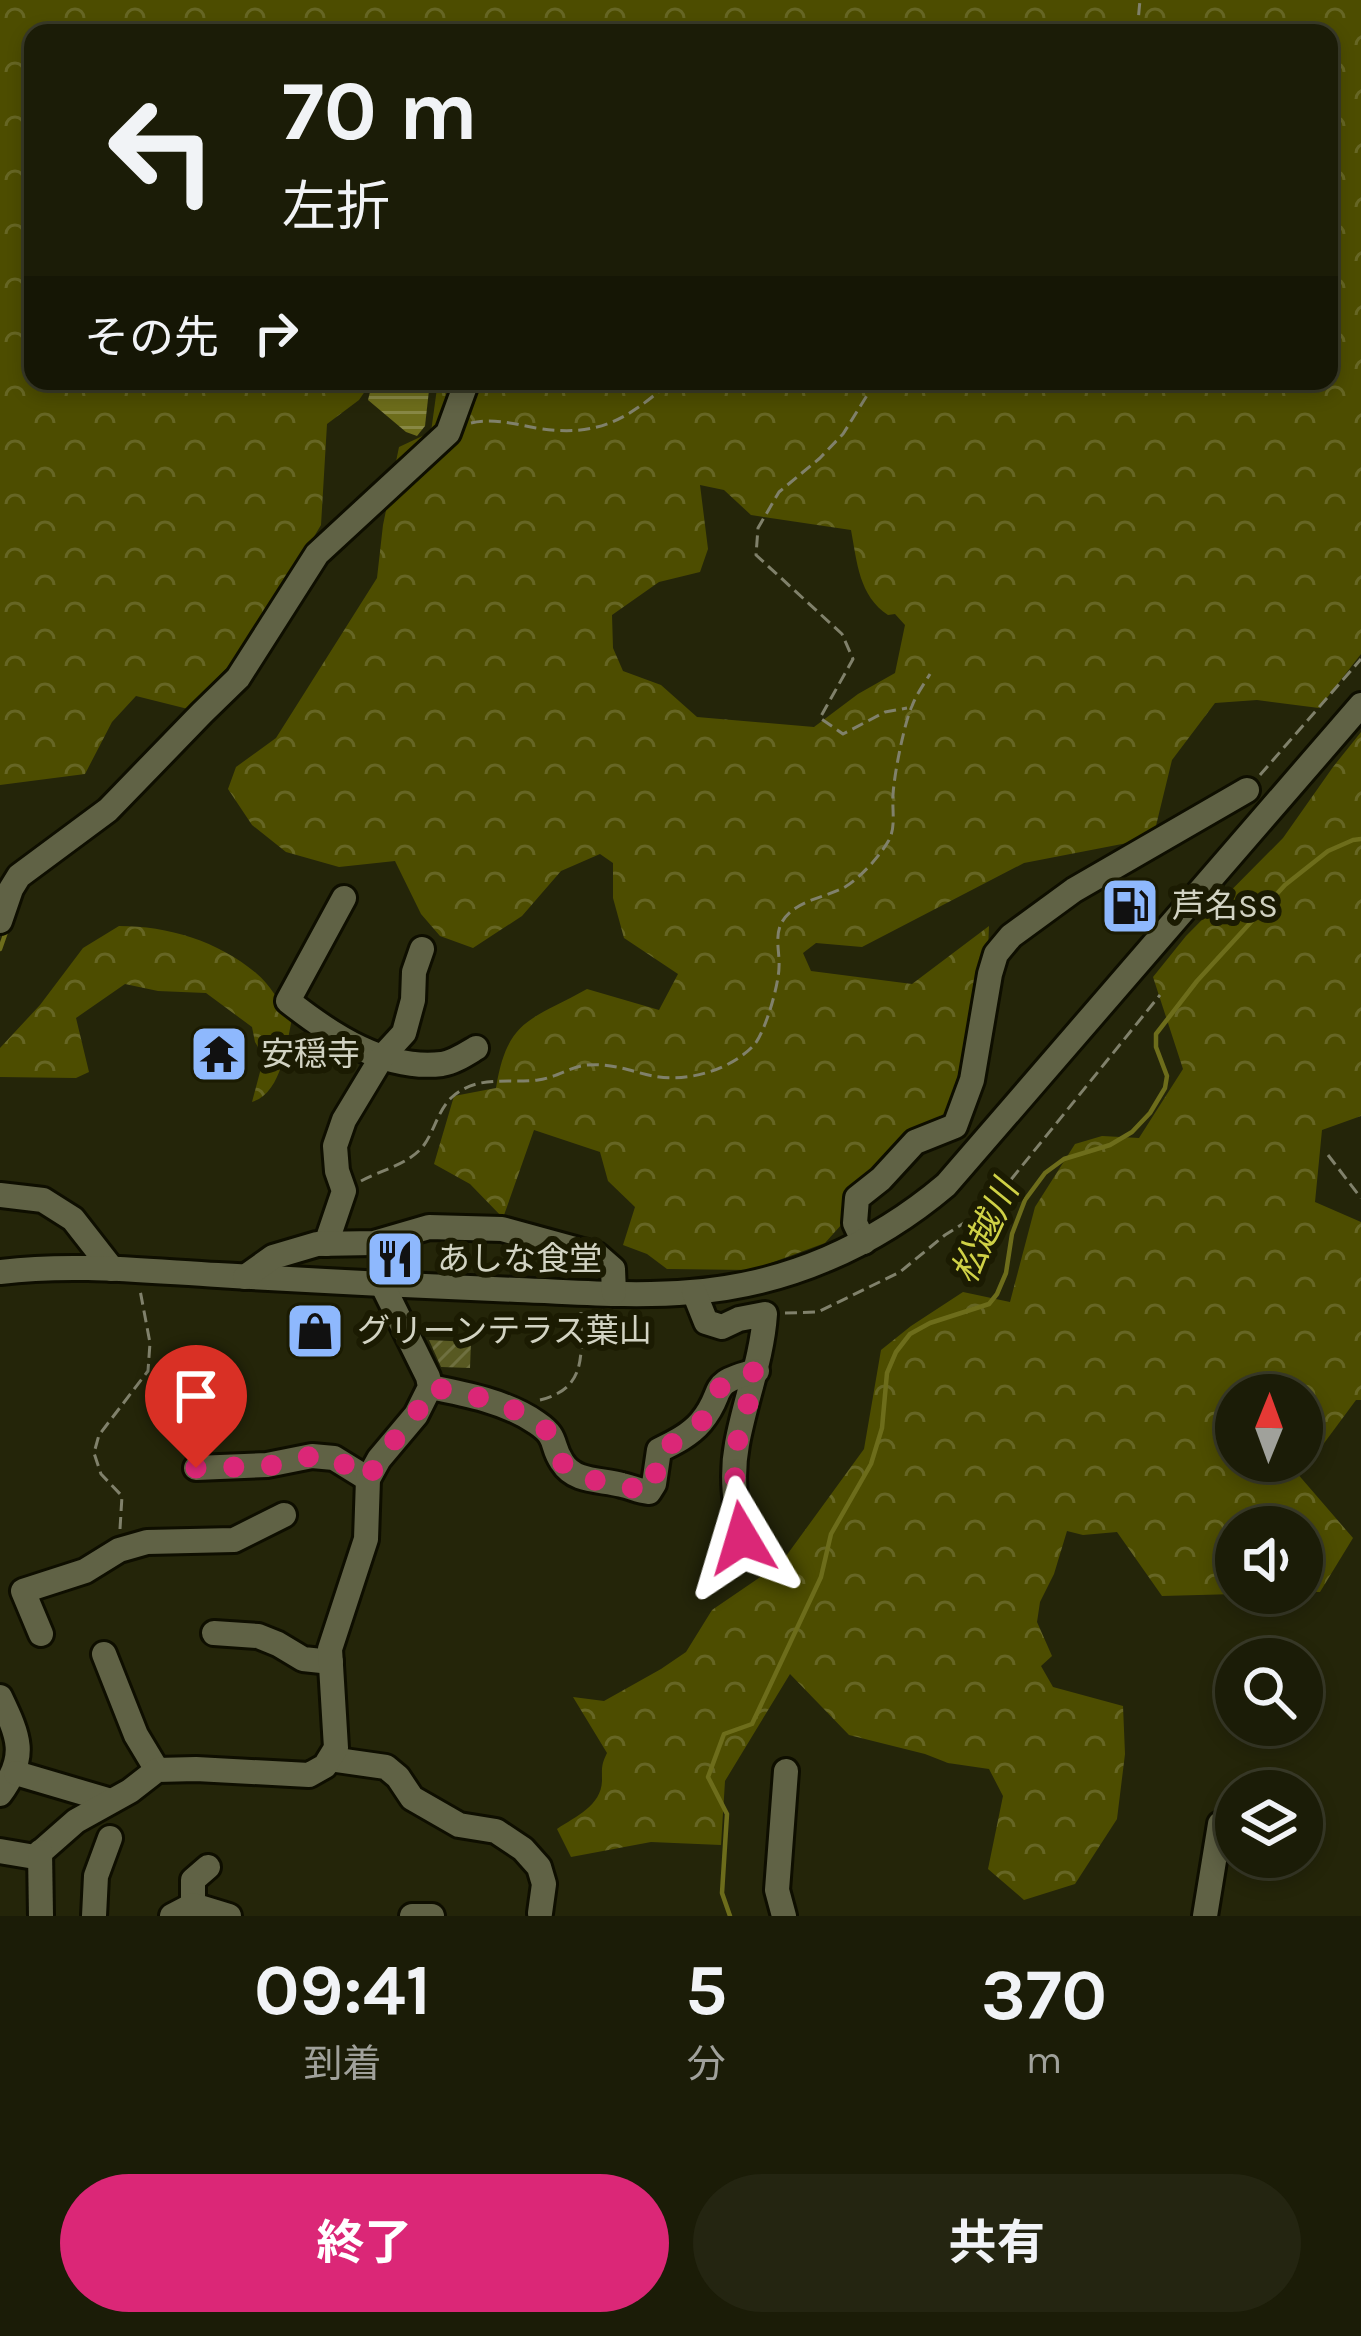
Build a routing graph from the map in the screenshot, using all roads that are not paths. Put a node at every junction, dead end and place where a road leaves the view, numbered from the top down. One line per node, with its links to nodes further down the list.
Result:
1 (463, 390): 5 (street)
2 (1361, 705): 10 (street)
3 (1247, 790): 10 (street)
4 (344, 898): 8 (street)
5 (0, 921)
6 (422, 950): 8 (street)
7 (476, 1048): 8 (street)
8 (382, 1057): 11 (street)
9 (0, 1195): 12 (street)
10 (864, 1242): 16 (street)
11 (326, 1244): 14 (street); 17 (street)
12 (124, 1270): 13 (street); 14 (street)
13 (0, 1272)
14 (245, 1276): 15 (street)
15 (382, 1284): 17 (street); 19 (street)
16 (694, 1292): 17 (street); 18 (street)
17 (614, 1293)
18 (757, 1371): 19 (street); 23 (street)
19 (430, 1387): 21 (street)
20 (196, 1468): 21 (street)
21 (368, 1479): 29 (street)
22 (284, 1515): 24 (street)
23 (742, 1538)
24 (23, 1591): 25 (street); 27 (street)
25 (0, 1606)
26 (214, 1633): 29 (street)
27 (41, 1634)
28 (104, 1654): 32 (street)
29 (331, 1662): 31 (street)
30 (0, 1697): 34 (street)
31 (330, 1759): 32 (street); 43 (street)
32 (157, 1770): 36 (street)
33 (786, 1771): 49 (street)
34 (16, 1773): 35 (street); 36 (street)
35 (0, 1794)
36 (111, 1801): 39 (street)
37 (110, 1838): 45 (street)
38 (0, 1851): 39 (street)
39 (40, 1852): 44 (street)
40 (1215, 1855): 50 (street)
41 (208, 1867): 42 (street)
42 (183, 1911): 46 (street)
43 (534, 1915)
44 (41, 1916)
45 (94, 1916)
46 (229, 1916)
47 (412, 1916): 48 (street)
48 (432, 1916)
49 (784, 1916)
50 (1205, 1916)

